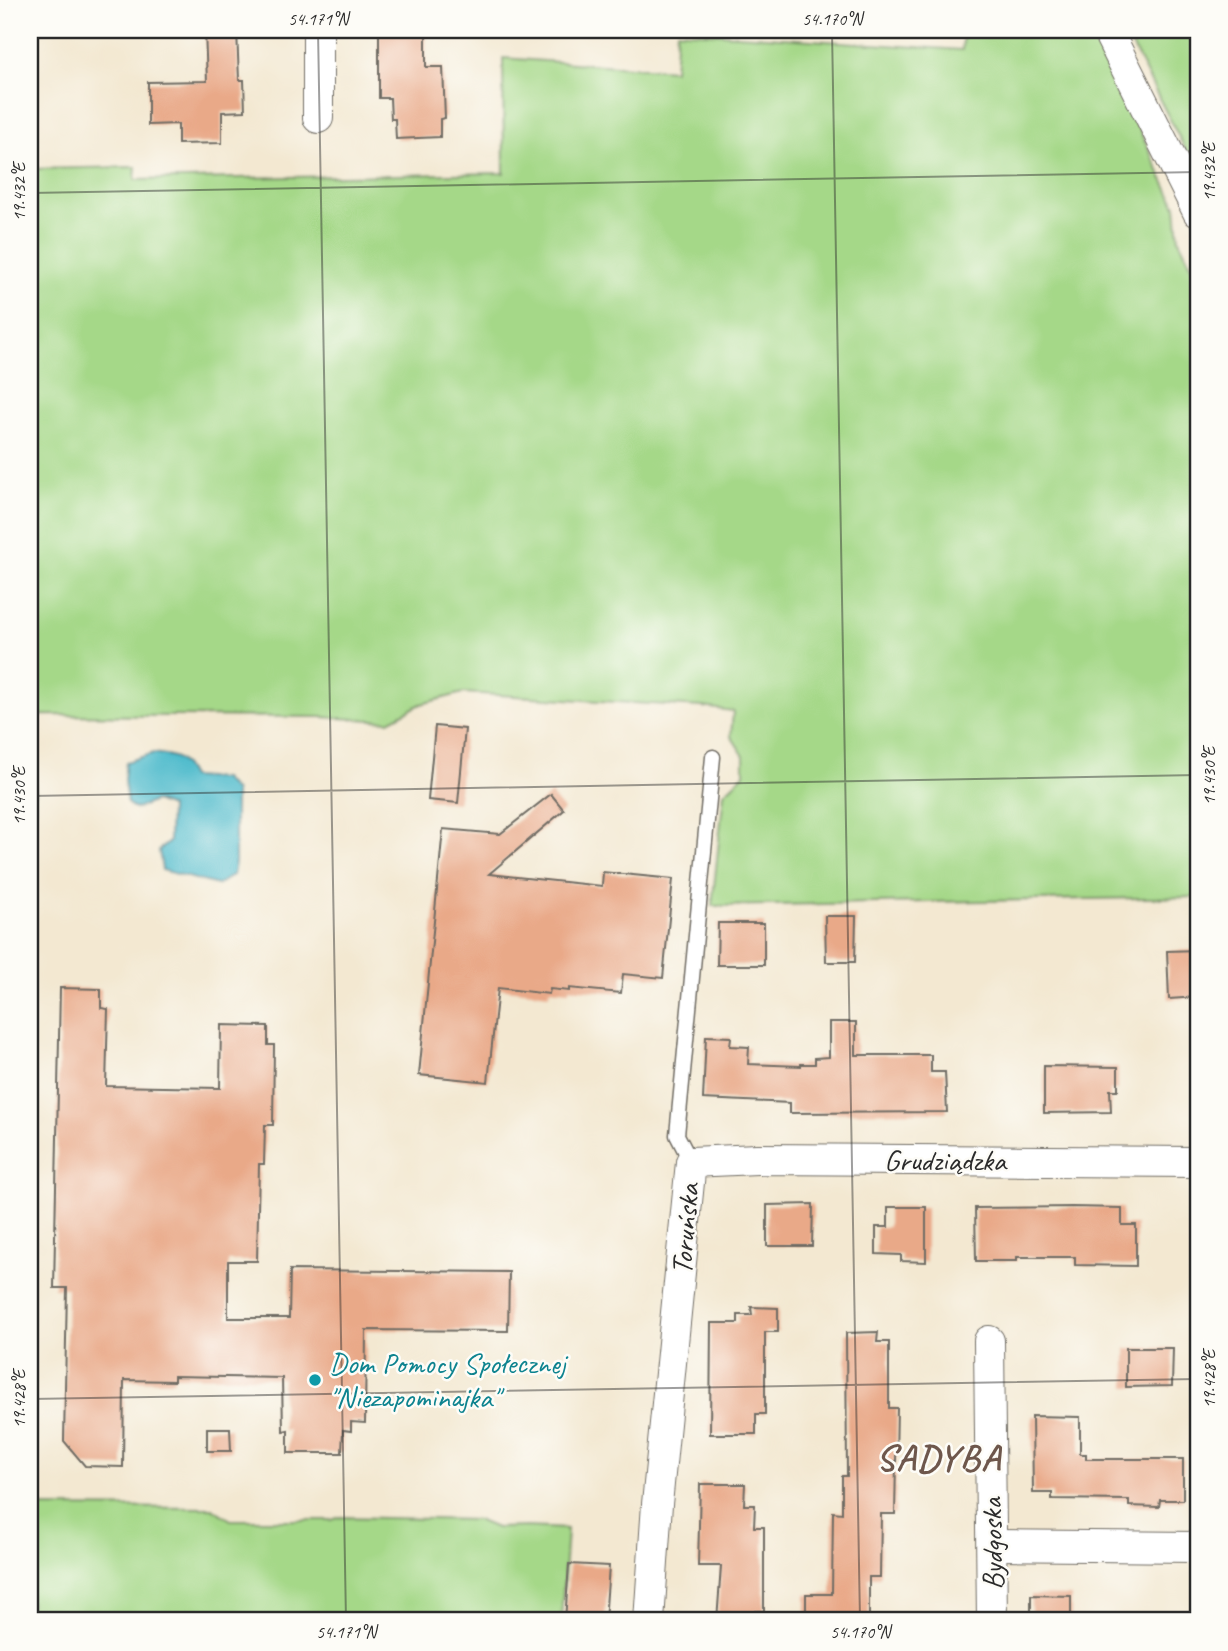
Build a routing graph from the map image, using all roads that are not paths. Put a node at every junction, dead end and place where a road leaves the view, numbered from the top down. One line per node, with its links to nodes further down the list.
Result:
1 (318, 30): 3 (street)
2 (1107, 30): 4 (street)
3 (318, 118)
4 (1198, 212)
5 (713, 757): 7 (lane, Toruńska)
6 (1198, 1161): 7 (street, Grudziądzka)
7 (691, 1162): 11 (street, Toruńska)
8 (989, 1341): 9 (street, Bydgoska)
9 (992, 1545): 10 (street); 12 (street, Bydgoska)
10 (1198, 1547)
11 (649, 1621)
12 (992, 1621)

